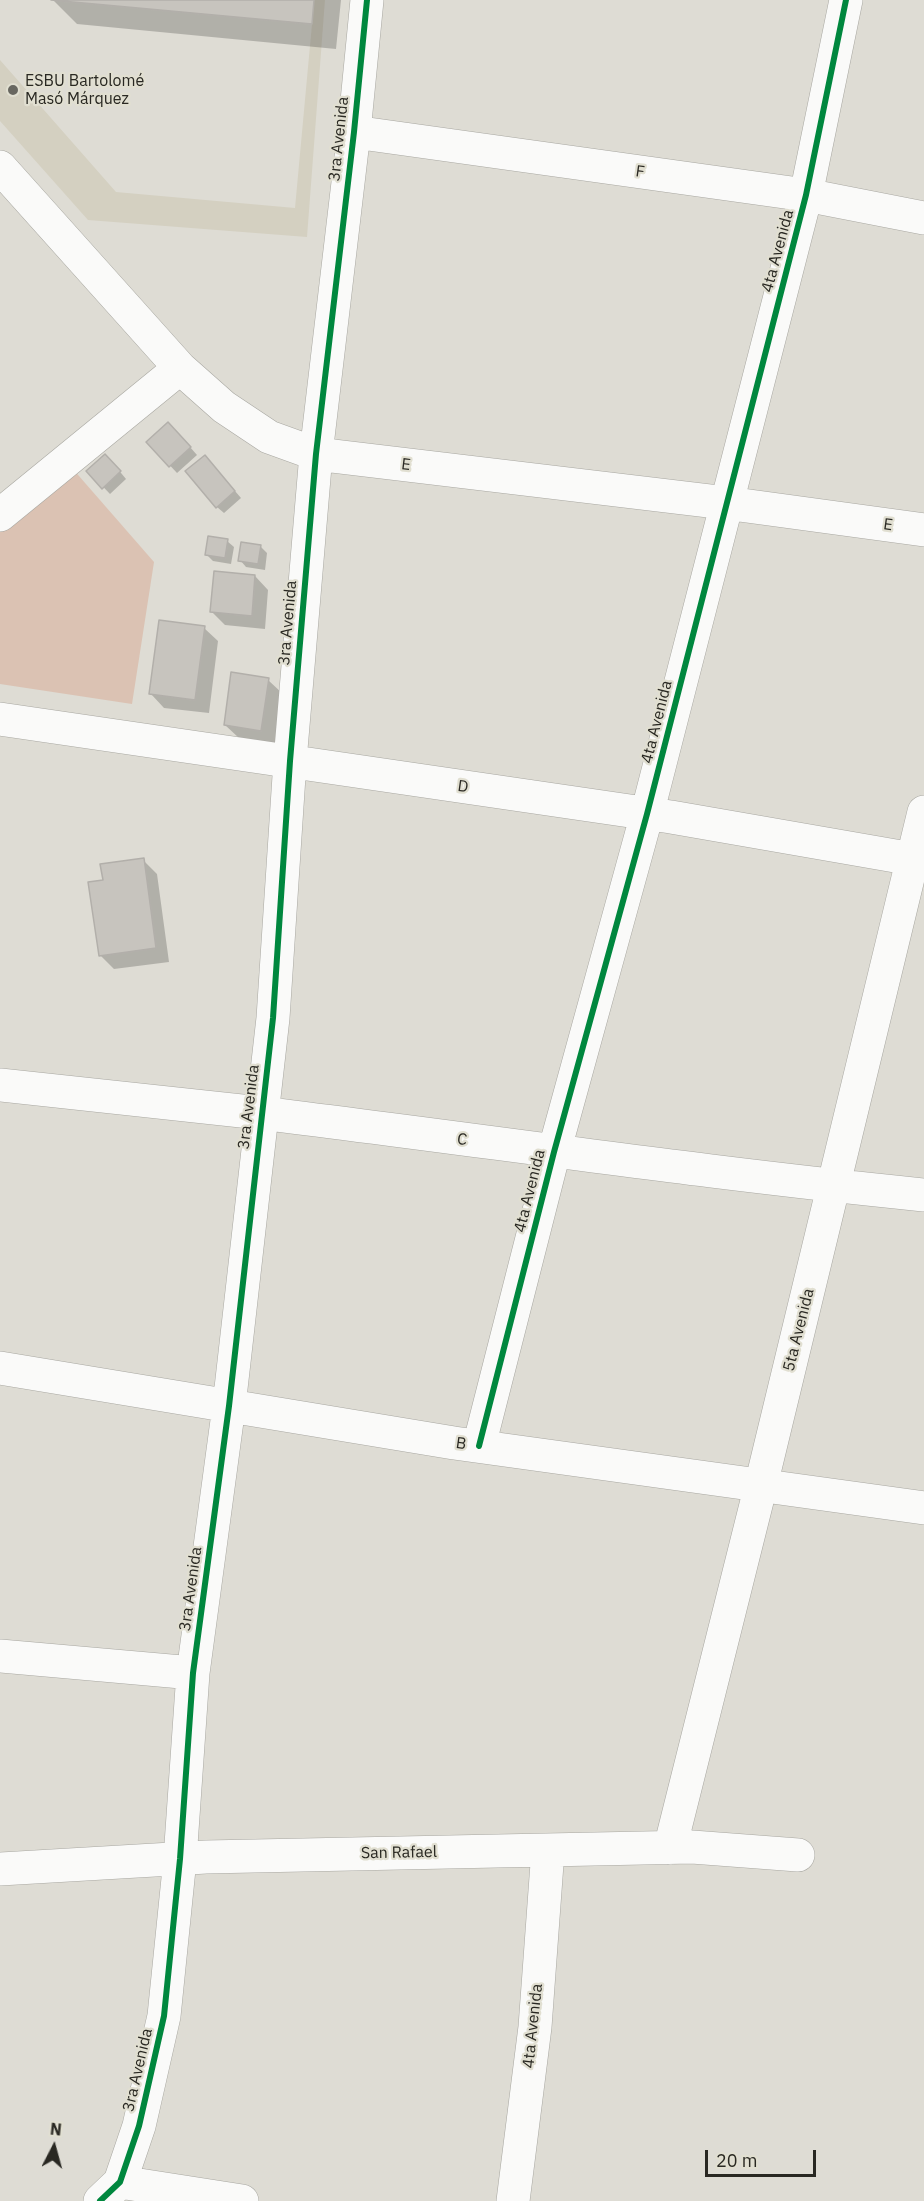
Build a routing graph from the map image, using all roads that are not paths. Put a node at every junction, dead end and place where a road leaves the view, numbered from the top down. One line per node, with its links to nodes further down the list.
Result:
1 (367, 0): 3 (street, 3ra Avenida)
2 (846, 0): 5 (street, 4ta Avenida)
3 (354, 132): 5 (street, F); 8 (street, 3ra Avenida)
4 (0, 167): 7 (street, E)
5 (806, 195): 6 (street, F); 9 (street, 4ta Avenida)
6 (924, 218)
7 (180, 368): 8 (street, E); 10 (street)
8 (316, 454): 9 (street, E); 13 (street, 3ra Avenida)
9 (726, 503): 11 (street, E); 15 (street, 4ta Avenida)
10 (0, 514)
11 (924, 530)
12 (0, 719): 13 (street, D)
13 (290, 761): 15 (street, D); 18 (street, 3ra Avenida)
14 (924, 812): 16 (street, 5ta Avenida)
15 (647, 814): 16 (street, D); 19 (street, 4ta Avenida)
16 (918, 859): 20 (street, 5ta Avenida)
17 (0, 1085): 18 (street, C)
18 (261, 1114): 19 (street, C); 23 (street, 3ra Avenida)
19 (554, 1152): 20 (street, C); 24 (street, 4ta Avenida)
20 (833, 1186): 21 (street, C); 25 (street, 5ta Avenida)
21 (924, 1195)
22 (0, 1368): 23 (street, B)
23 (229, 1406): 24 (street, B); 28 (street, 3ra Avenida)
24 (479, 1446): 25 (street, B)
25 (761, 1485): 26 (street, B); 29 (street, 5ta Avenida)
26 (924, 1508)
27 (0, 1656): 28 (street)
28 (193, 1673): 32 (street, 3ra Avenida)
29 (670, 1848): 30 (street, San Rafael); 31 (street, San Rafael)
30 (548, 1850): 32 (street, San Rafael); 36 (street, 4ta Avenida)
31 (798, 1855)
32 (180, 1858): 33 (street, San Rafael); 34 (street, 3ra Avenida)
33 (0, 1869)
34 (110, 2192): 35 (street)
35 (242, 2201)
36 (513, 2201)

